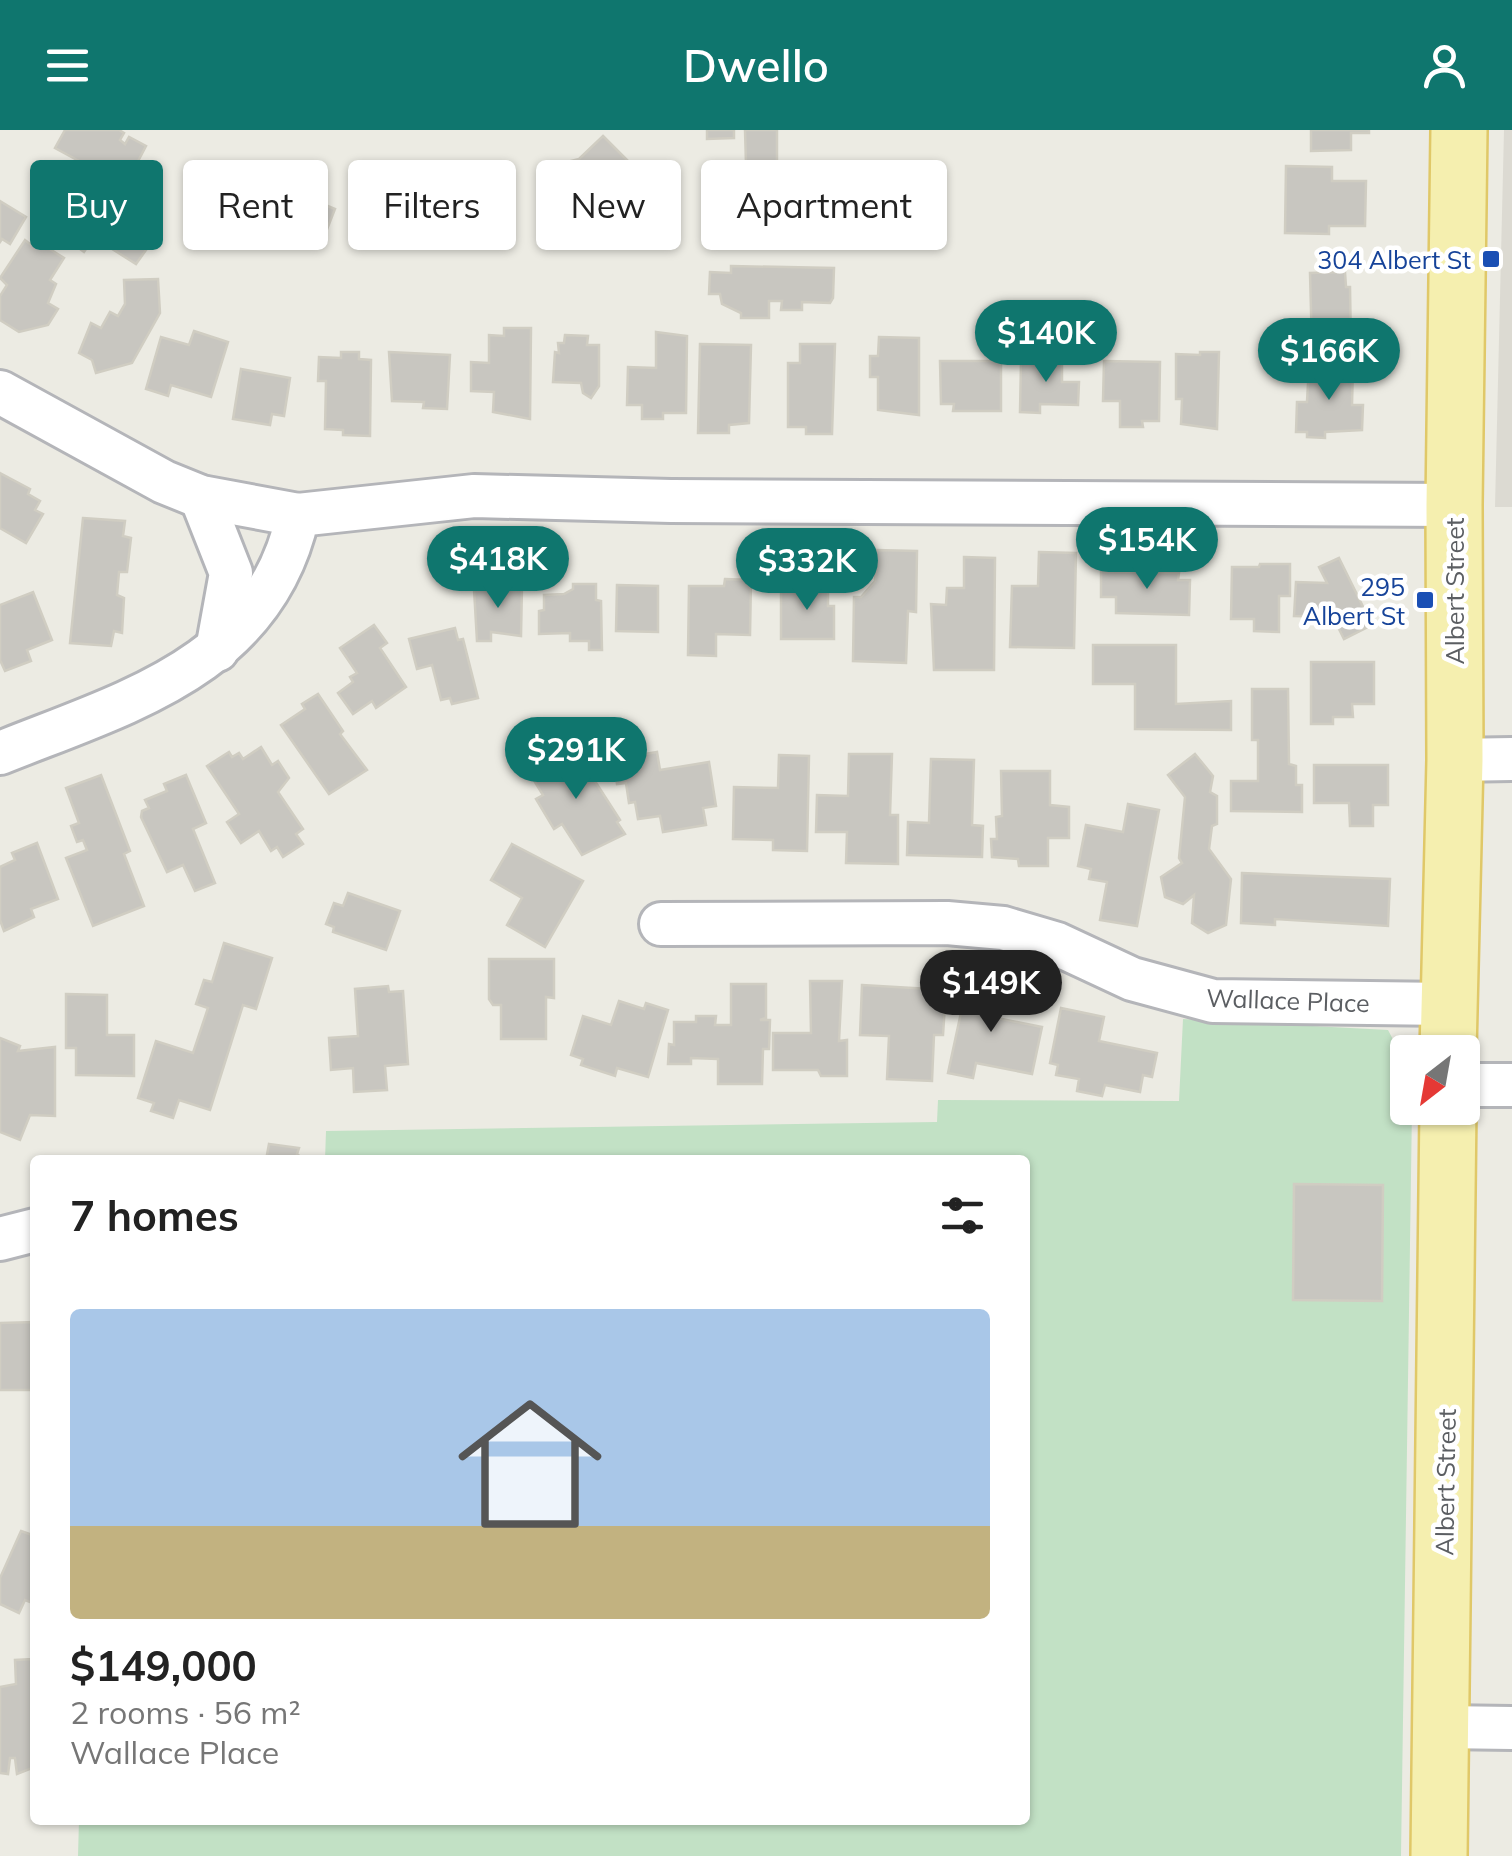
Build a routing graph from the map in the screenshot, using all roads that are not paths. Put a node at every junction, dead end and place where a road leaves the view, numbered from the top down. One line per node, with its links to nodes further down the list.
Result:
1 (1459, 130): 4 (main road, Albert Street)
2 (0, 392): 3 (street)
3 (201, 497): 5 (street); 6 (street)
4 (1454, 505): 5 (street); 9 (main road, Albert Street)
5 (298, 514): 6 (street)
6 (217, 650): 7 (street)
7 (0, 753)
8 (1512, 759): 9 (street)
9 (1455, 760): 11 (main road, Albert Street)
10 (661, 924): 11 (street, Wallace Place)
11 (1449, 1028)
12 (1512, 1084): 13 (street)
13 (1480, 1085)
14 (1448, 1125): 17 (main road, Albert Street)
15 (30, 1231): 16 (street)
16 (0, 1239)
17 (1442, 1727): 18 (street); 19 (main road, Albert Street)
18 (1512, 1728)
19 (1439, 1856)

